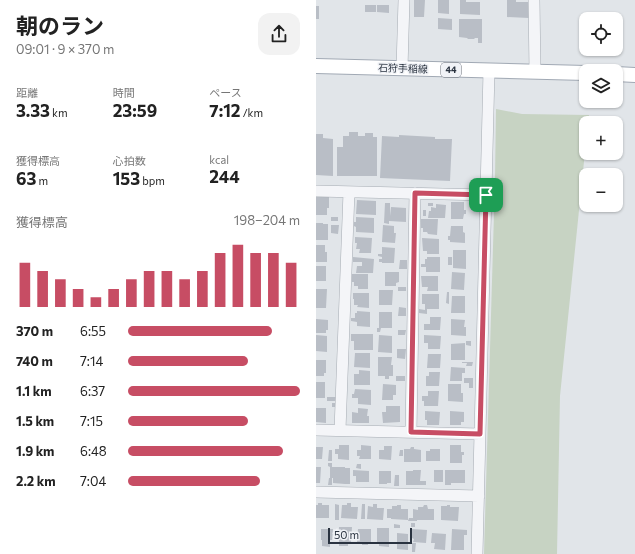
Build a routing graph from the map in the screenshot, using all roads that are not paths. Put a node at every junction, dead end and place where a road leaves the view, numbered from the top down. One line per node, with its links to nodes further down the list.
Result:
1 (404, 0): 4 (street)
2 (534, 0): 6 (street)
3 (316, 66): 4 (main road, 石狩手稲線 / 44)
4 (402, 68): 5 (main road, 石狩手稲線 / 44)
5 (489, 71): 6 (main road, 石狩手稲線 / 44); 13 (street)
6 (535, 72): 7 (main road, 石狩手稲線 / 44)
7 (579, 73)
8 (623, 74): 9 (main road)
9 (635, 75)
10 (316, 191): 11 (street)
11 (349, 192): 12 (street); 15 (street)
12 (415, 193): 13 (street); 16 (street)
13 (486, 195): 17 (street)
14 (316, 430): 15 (street)
15 (340, 430): 16 (street)
16 (411, 432): 17 (street)
17 (480, 434): 19 (street)
18 (316, 492): 19 (street)
19 (479, 496): 20 (street)
20 (477, 554)

